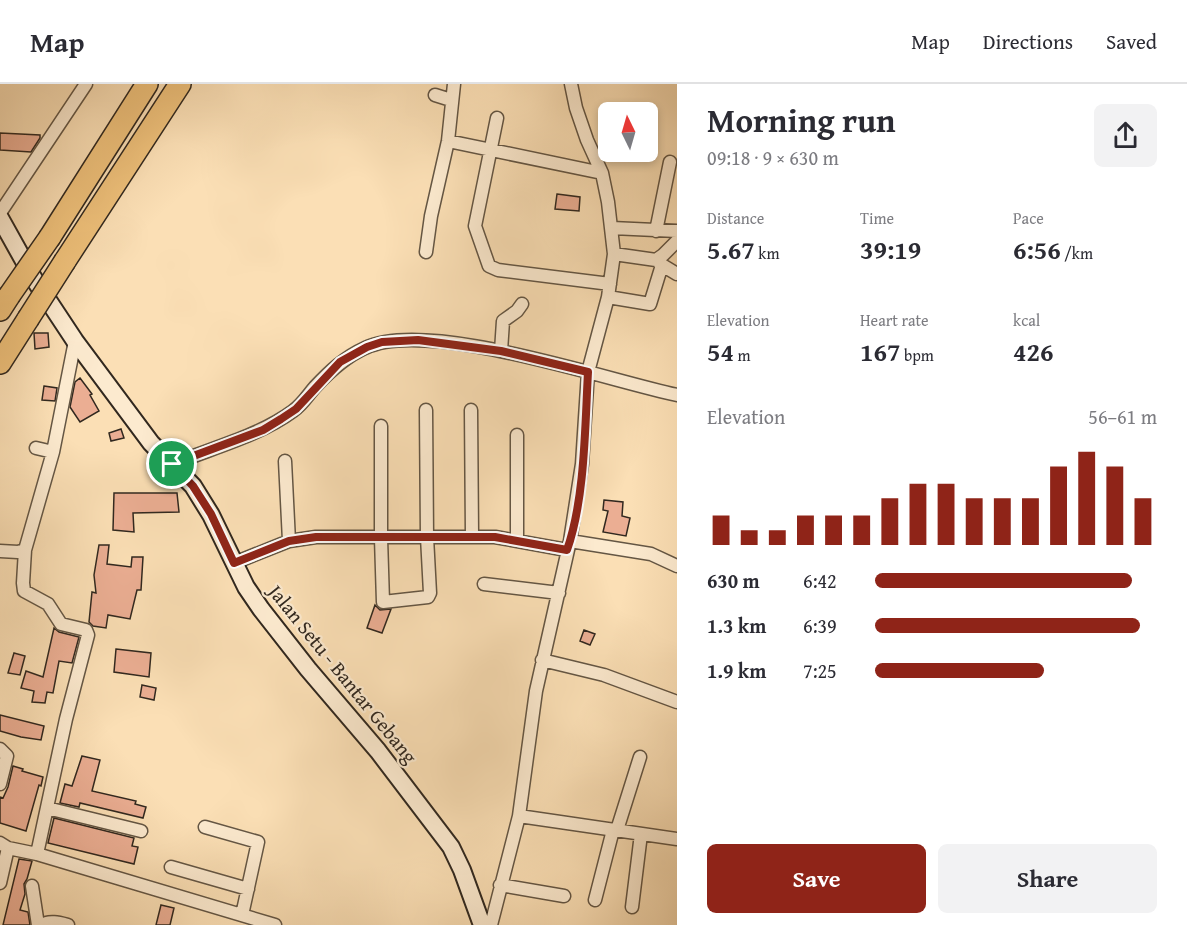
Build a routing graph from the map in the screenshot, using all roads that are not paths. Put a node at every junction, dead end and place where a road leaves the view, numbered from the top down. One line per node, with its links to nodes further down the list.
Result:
1 (86, 84): 13 (street)
2 (147, 84): 24 (highway, bridge)
3 (180, 84): 28 (highway, bridge)
4 (454, 84): 7 (street)
5 (571, 84): 12 (street)
6 (435, 95): 7 (street)
7 (451, 100): 9 (street)
8 (497, 118): 10 (street)
9 (448, 141): 10 (street); 18 (street)
10 (491, 150): 12 (street); 22 (street)
11 (670, 162): 15 (street)
12 (602, 173): 14 (street)
13 (0, 216): 26 (main road, Jalan Setu - Bantar Gebang)
14 (612, 228): 15 (street); 19 (street)
15 (656, 231): 16 (street)
16 (677, 231)
17 (677, 241): 20 (street)
18 (426, 252)
19 (614, 254): 20 (street); 22 (street)
20 (659, 263): 21 (street); 23 (street)
21 (677, 273)
22 (610, 284): 23 (street)
23 (608, 297): 29 (street)
24 (4, 304)
25 (522, 304): 27 (street)
26 (75, 341): 36 (street); 38 (main road, Jalan Setu - Bantar Gebang)
27 (501, 351): 29 (street); 38 (street)
28 (0, 363)
29 (588, 372): 30 (street); 44 (street)
30 (677, 395)
31 (426, 410): 40 (street)
32 (471, 410): 39 (street)
33 (381, 426): 41 (street)
34 (517, 435): 42 (street)
35 (36, 448): 36 (street)
36 (53, 452): 45 (street)
37 (285, 461): 43 (street)
38 (172, 464): 47 (main road, Jalan Setu - Bantar Gebang)
39 (472, 536): 40 (street); 42 (street)
40 (427, 537): 41 (street); 41 (street)
41 (381, 538): 43 (street)
42 (517, 540): 44 (street)
43 (289, 541): 47 (street)
44 (569, 546): 48 (street); 50 (street)
45 (25, 550): 46 (street); 56 (street)
46 (0, 551)
47 (234, 563): 77 (main road, Jalan Setu - Bantar Gebang)
48 (677, 566)
49 (484, 584): 50 (street)
50 (558, 593): 51 (street)
51 (542, 660): 52 (street); 57 (street)
52 (677, 702)
53 (0, 749): 55 (street)
54 (640, 757): 59 (street)
55 (0, 784)
56 (47, 808): 60 (street); 64 (street)
57 (519, 816): 59 (street); 67 (street)
58 (205, 827): 69 (street)
59 (615, 830): 61 (street); 71 (street)
60 (141, 831)
61 (641, 834): 62 (street); 72 (street)
62 (677, 839)
63 (4, 846): 64 (street); 66 (street)
64 (37, 854): 73 (street)
65 (171, 867): 69 (street)
66 (0, 883)
67 (500, 885): 70 (street); 78 (street)
68 (32, 886): 74 (street)
69 (248, 889): 73 (street)
70 (564, 896)
71 (595, 900)
72 (632, 907)
73 (242, 915): 76 (street)
74 (40, 925): 75 (street)
75 (68, 925)
76 (275, 925)
77 (482, 925)
78 (491, 925)

